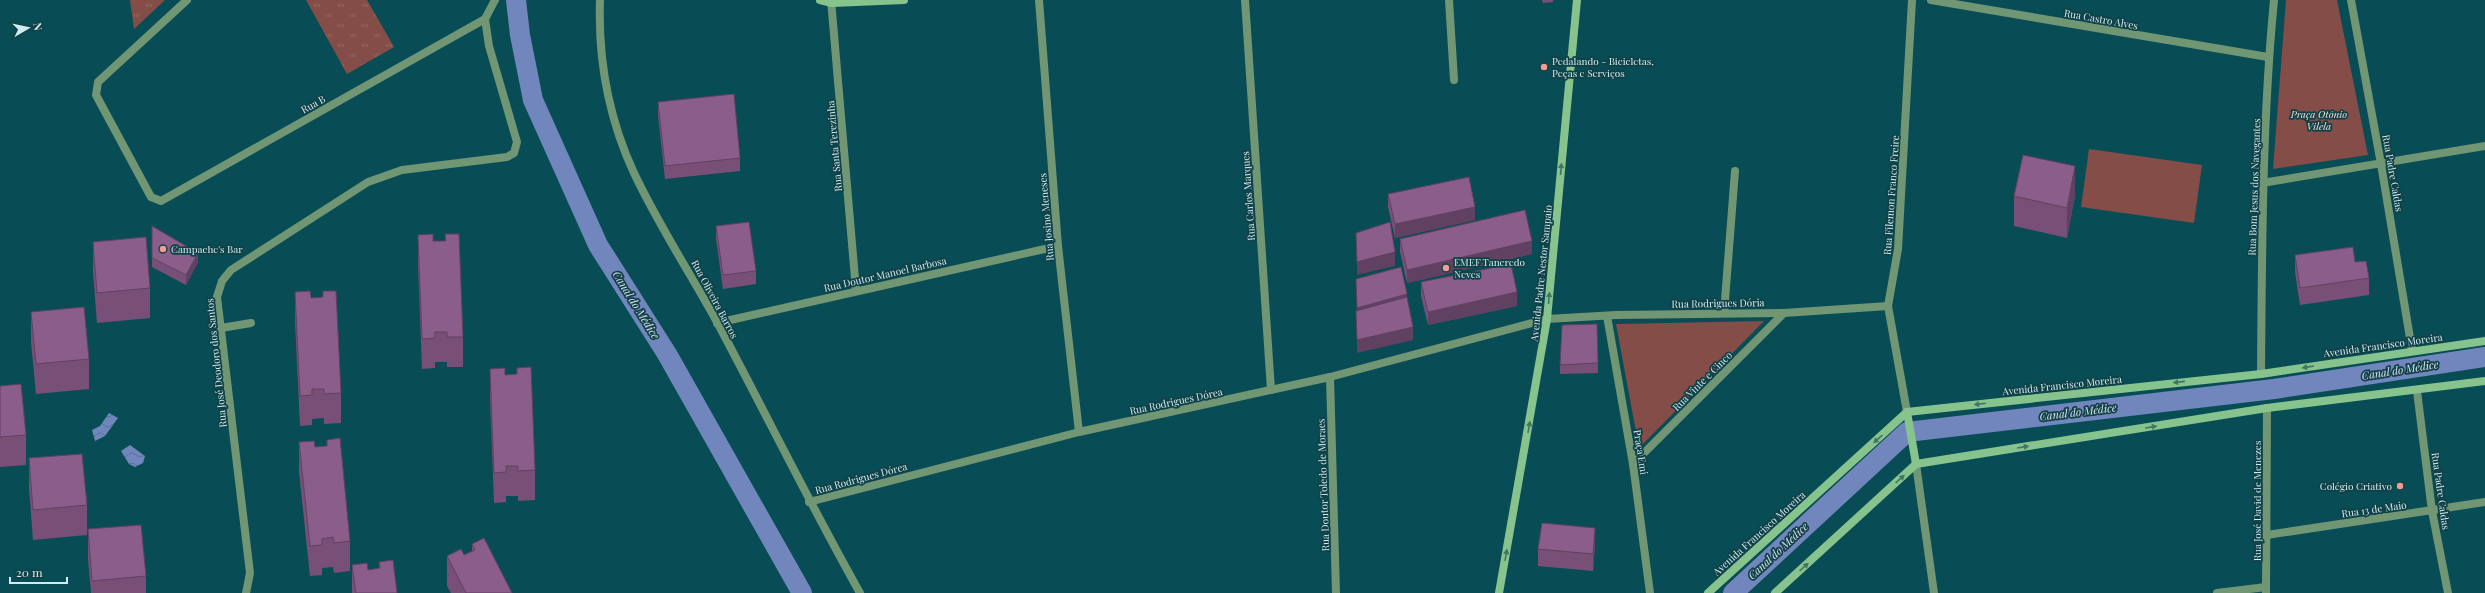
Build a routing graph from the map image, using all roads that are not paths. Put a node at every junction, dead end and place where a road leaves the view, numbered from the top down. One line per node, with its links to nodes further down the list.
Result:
1 (188, 0): 15 (street, Rua B)
2 (495, 0): 15 (street)
3 (600, 0): 30 (street, Rua Oliveira Barros)
4 (820, 0): 14 (street)
5 (904, 0): 14 (street)
6 (1040, 0): 22 (street, Rua Josino Meneses)
7 (1245, 0): 37 (street, Rua Carlos Marques)
8 (1449, 0): 17 (street)
9 (1577, 0): 28 (street, Avenida Padre Nestor Sampaio, one-way to 9)
10 (1912, 0): 24 (street, Rua Filemon Franco Freire)
11 (1930, 0): 16 (street, Rua Castro Alves)
12 (2274, 0): 16 (street, Rua Bom Jesus dos Navegantes)
13 (2351, 0): 19 (street, Rua Padre Caldas)
14 (832, 2): 23 (street, Rua Santa Terezinha)
15 (485, 19): 31 (street, Rua José Deodoro dos Santos)
16 (2268, 58): 21 (street, Rua Bom Jesus dos Navegantes)
17 (1454, 80)
18 (2485, 146): 19 (street)
19 (2381, 164): 21 (street); 33 (street, Rua Padre Caldas)
20 (1735, 171): 25 (street)
21 (2262, 183): 34 (street, Rua Bom Jesus dos Navegantes)
22 (1058, 246): 23 (street, Rua Doutor Manoel Barbosa); 41 (street, Rua Josino Meneses)
23 (856, 290): 30 (street, Rua Doutor Manoel Barbosa)
24 (1888, 306): 26 (street, Rua Rodrigues Dória); 40 (street, Rua Filemon Franco Freire)
25 (1724, 313): 26 (street, Rua Rodrigues Dória); 27 (street, Rua Rodrigues Dória)
26 (1784, 313): 43 (street, Rua Vinte e Cinco)
27 (1608, 316): 28 (street, Rua Rodrigues Dória); 43 (street, Praça Emi)
28 (1547, 319): 35 (street, Rua Rodrigues Dórea); 52 (street, Avenida Padre Nestor Sampaio, one-way to 28)
29 (251, 323): 31 (street)
30 (717, 323): 44 (street, Rua Oliveira Barros)
31 (221, 328): 49 (street, Rua José Deodoro dos Santos)
32 (2485, 341): 33 (street, Avenida Francisco Moreira)
33 (2412, 350): 34 (street, Avenida Francisco Moreira, one-way to 34)
34 (2261, 374): 40 (street, Avenida Francisco Moreira, one-way to 40)
35 (1330, 377): 37 (street, Rua Rodrigues Dórea); 51 (street, Rua Doutor Toledo de Moraes)
36 (2485, 381): 38 (street)
37 (1271, 390): 41 (street, Rua Rodrigues Dórea)
38 (2417, 391): 39 (street); 46 (street, Rua Padre Caldas)
39 (2267, 408): 42 (street, one-way to 39); 47 (street, Rua José David de Menezes)
40 (1907, 414): 42 (street); 54 (street, Avenida Francisco Moreira, one-way to 54)
41 (1079, 432): 44 (street, Rua Rodrigues Dórea)
42 (1916, 462): 55 (street, one-way to 42); 56 (street)
43 (1634, 464): 53 (street, Praça Emi)
44 (809, 502): 50 (street, Rua Oliveira Barros)
45 (2485, 502): 46 (street, Rua 13 de Maio)
46 (2432, 511): 47 (street, Rua 13 de Maio); 58 (street, Rua Padre Caldas)
47 (2267, 535): 48 (street, Rua José David de Menezes)
48 (2266, 590): 57 (street)
49 (246, 593)
50 (860, 593)
51 (1336, 593)
52 (1499, 593)
53 (1650, 593)
54 (1708, 593)
55 (1775, 593)
56 (1934, 593)
57 (2216, 593)
58 (2448, 593)

